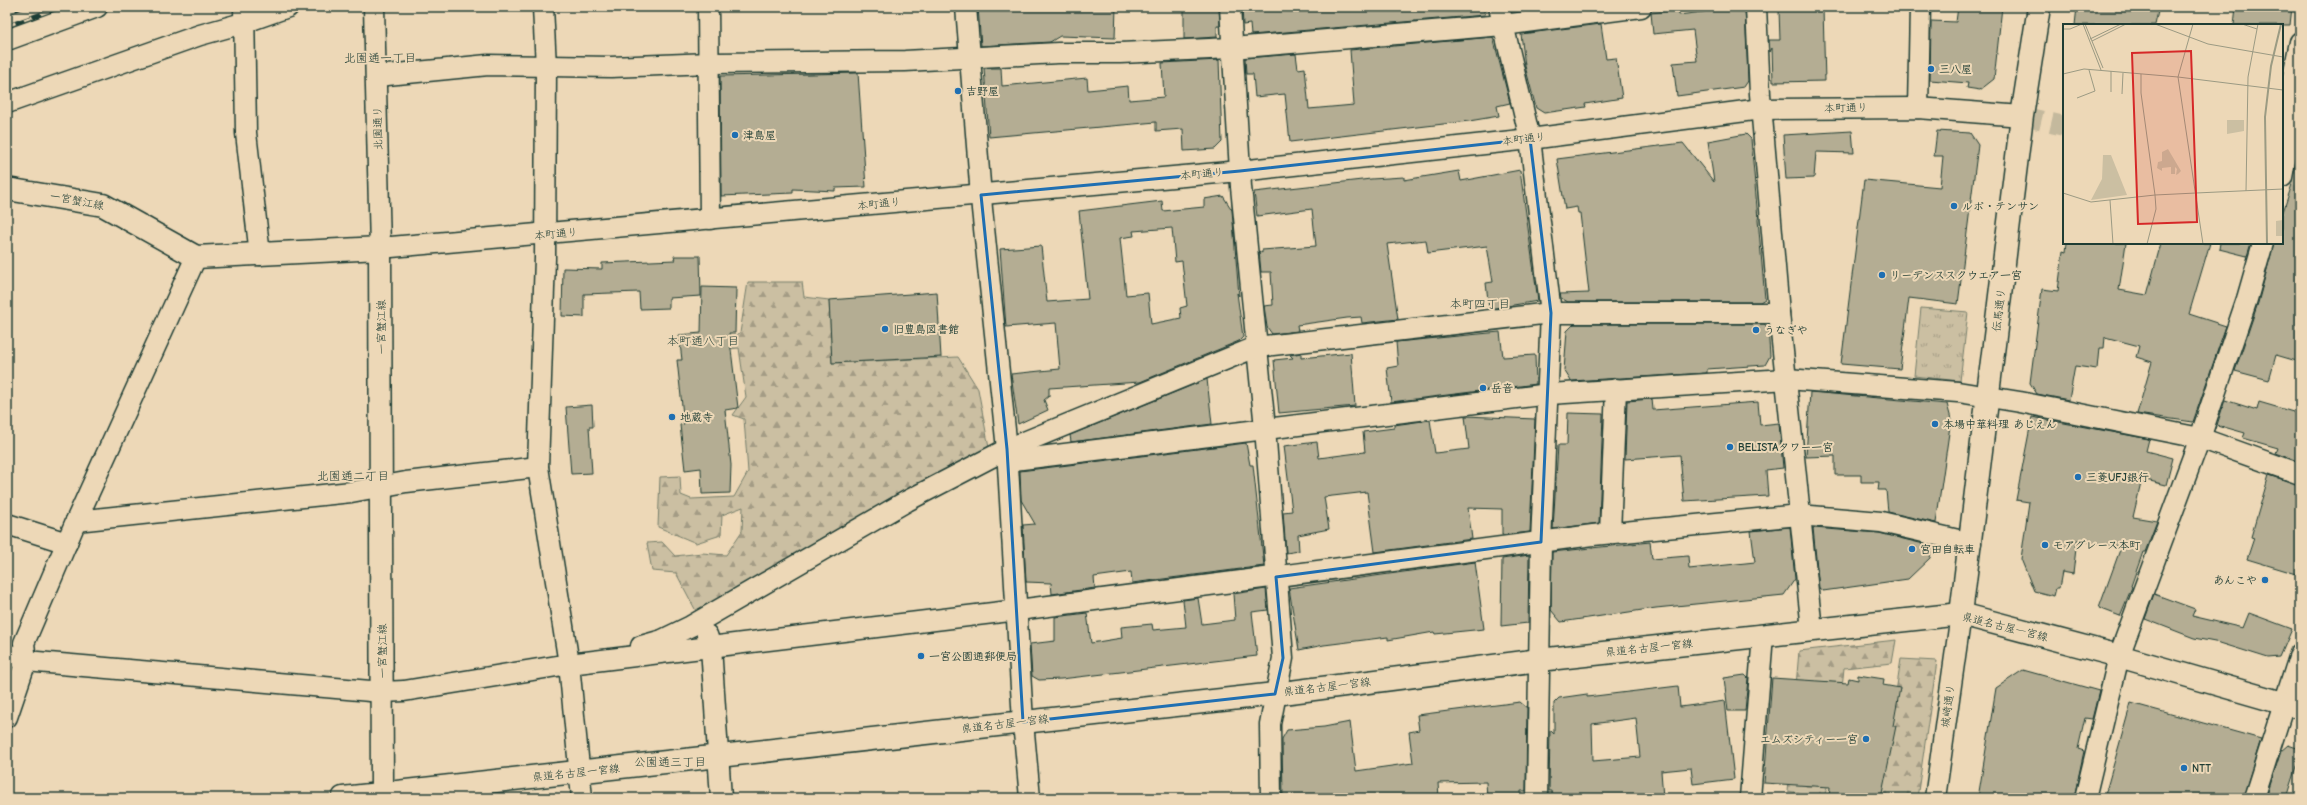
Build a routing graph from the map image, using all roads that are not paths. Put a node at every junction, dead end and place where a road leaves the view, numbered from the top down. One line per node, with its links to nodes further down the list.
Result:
1 (97, 7): 14 (street)
2 (288, 7): 12 (street)
3 (374, 7): 20 (street, 北園通り)
4 (543, 7): 19 (street)
5 (708, 7): 18 (street)
6 (966, 7): 17 (street)
7 (1230, 7): 16 (street)
8 (1641, 7): 13 (street)
9 (1756, 7): 23 (street)
10 (1920, 7): 22 (street)
11 (2039, 7): 24 (main road, 伝馬通り)
12 (243, 15): 21 (street); 34 (street)
13 (1501, 16): 16 (street); 25 (street)
14 (7, 40)
15 (2300, 42): 27 (street)
16 (1232, 48): 17 (street); 26 (street)
17 (971, 57): 18 (street); 29 (street)
18 (710, 63): 19 (street); 30 (street)
19 (546, 67): 20 (street); 31 (street)
20 (377, 76): 33 (street, 北園通り)
21 (7, 103)
22 (1918, 108): 23 (street, 本町通り); 24 (street, 本町通り)
23 (1761, 109): 25 (street, 本町通り); 37 (street)
24 (2022, 116): 42 (main road, 伝馬通り)
25 (1530, 139): 26 (street, 本町通り); 36 (street)
26 (1240, 171): 29 (street, 本町通り); 38 (street)
27 (2283, 173)
28 (7, 188): 35 (main road, 一宮蟹江線)
29 (981, 195): 30 (street, 本町通り); 45 (street)
30 (710, 219): 31 (street, 本町通り)
31 (546, 235): 33 (street, 本町通り); 46 (street)
32 (2263, 244): 44 (street)
33 (380, 248): 34 (main road, 一宮蟹江線); 48 (main road, 一宮蟹江線)
34 (260, 255): 35 (main road, 一宮蟹江線)
35 (196, 256): 50 (street)
36 (1551, 312): 37 (street); 38 (street); 41 (street)
37 (1779, 313): 39 (street)
38 (1256, 347): 43 (street); 45 (street)
39 (1787, 379): 40 (street); 42 (street); 49 (street)
40 (1616, 389): 41 (street); 52 (street)
41 (1549, 394): 43 (street); 54 (street)
42 (1989, 396): 44 (street); 55 (main road, 伝馬通り)
43 (1265, 428): 45 (street); 56 (street)
44 (2200, 438): 47 (street); 64 (street)
45 (1007, 455): 57 (street); 59 (street)
46 (538, 467): 48 (street); 67 (street)
47 (2300, 474)
48 (381, 488): 50 (street); 68 (main road, 一宮蟹江線)
49 (1799, 516): 52 (street); 55 (street); 60 (street)
50 (76, 521): 53 (street)
51 (7, 524): 53 (street)
52 (1610, 533): 54 (street)
53 (67, 542): 65 (street)
54 (1541, 542): 56 (street); 66 (street)
55 (1970, 543): 58 (main road, 伝馬通り)
56 (1276, 577): 57 (street); 69 (street)
57 (1018, 610): 62 (street); 72 (street)
58 (1961, 614): 60 (main road, 県道名古屋一宮線); 64 (main road, 県道名古屋一宮線); 83 (street, 城崎通り)
59 (701, 620): 62 (street); 67 (street)
60 (1812, 630): 61 (main road, 県道名古屋一宮線)
61 (1763, 635): 66 (main road, 県道名古屋一宮線); 82 (street)
62 (711, 647): 67 (street); 73 (street)
63 (2300, 654): 70 (street)
64 (2119, 656): 70 (main road, 県道名古屋一宮線); 84 (street)
65 (16, 659): 68 (street); 71 (street)
66 (1539, 660): 69 (main road, 県道名古屋一宮線); 81 (street)
67 (569, 664): 68 (street); 74 (street)
68 (382, 692): 75 (main road, 一宮蟹江線)
69 (1275, 694): 72 (main road, 県道名古屋一宮線); 80 (street)
70 (2292, 705): 85 (street)
71 (7, 717)
72 (1023, 722): 73 (main road, 県道名古屋一宮線); 79 (street)
73 (718, 757): 74 (main road, 県道名古屋一宮線); 78 (street)
74 (579, 772): 75 (main road, 県道名古屋一宮線); 77 (street)
75 (382, 796): 76 (main road, 県道名古屋一宮線)
76 (343, 798)
77 (582, 798)
78 (722, 798)
79 (1030, 798)
80 (1271, 798)
81 (1537, 798)
82 (1750, 798)
83 (1935, 798)
84 (2085, 798)
85 (2254, 798)

